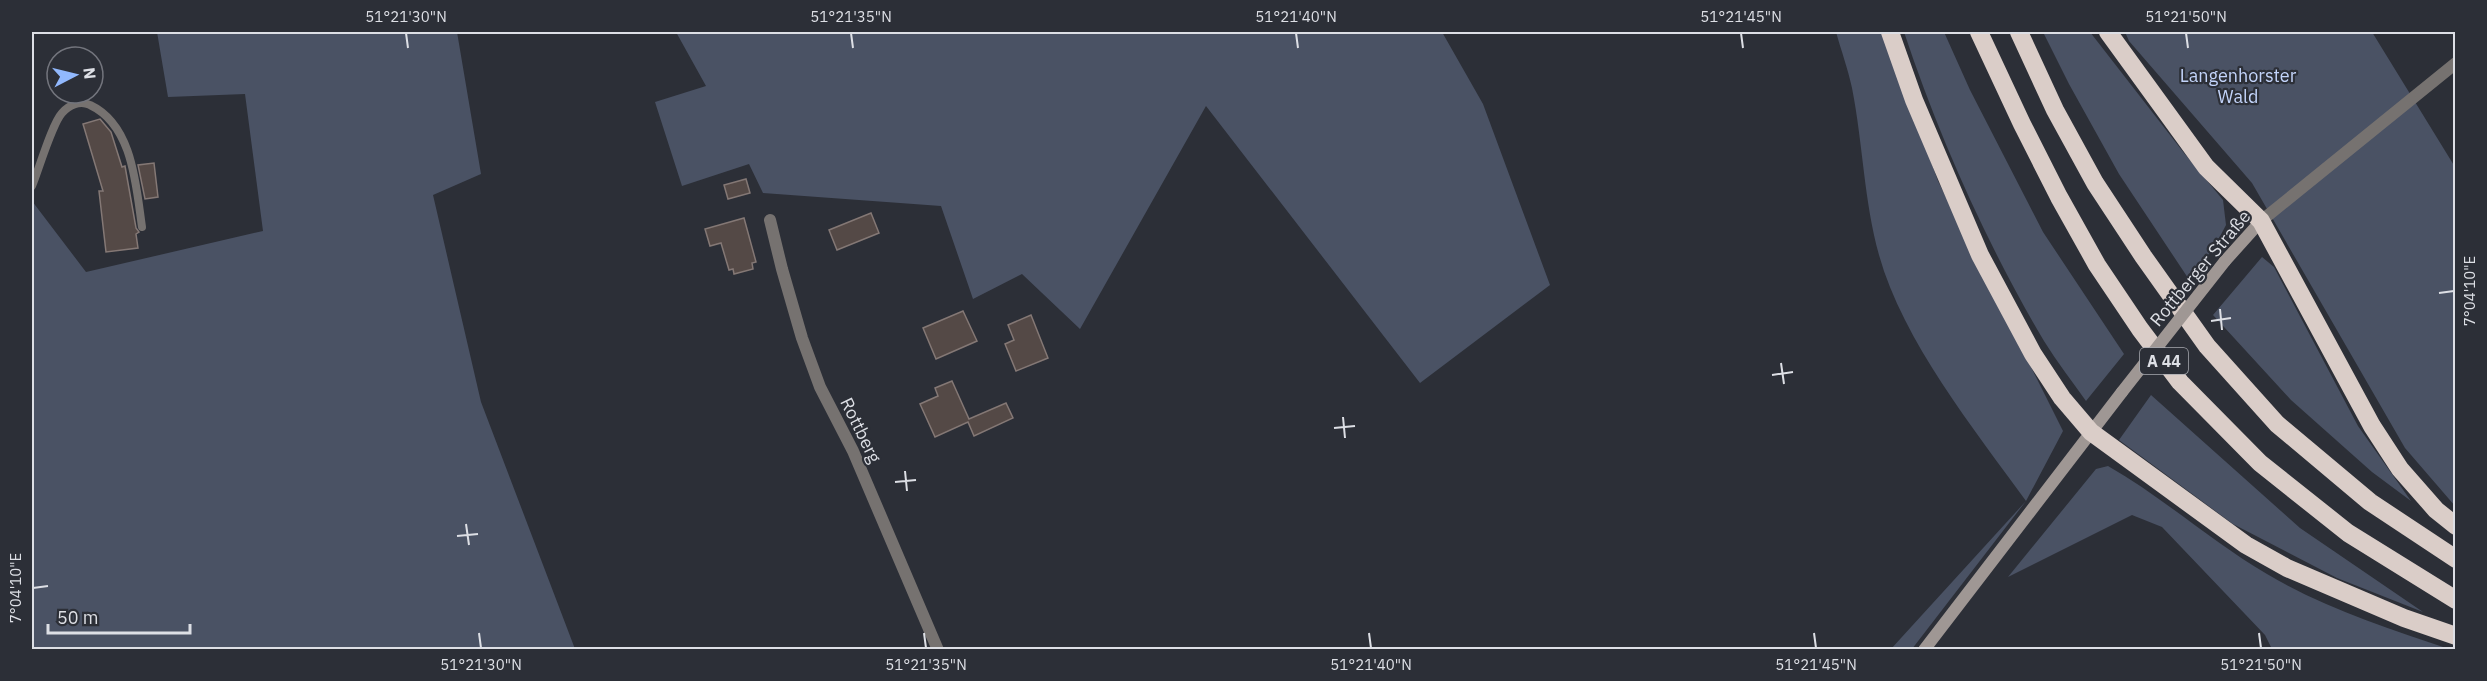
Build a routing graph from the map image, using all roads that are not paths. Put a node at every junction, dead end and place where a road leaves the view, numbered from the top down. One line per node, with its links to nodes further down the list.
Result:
1 (1890, 32): 10 (highway)
2 (1979, 32): 13 (highway, A 44)
3 (2019, 32): 12 (highway, A 44)
4 (2108, 32): 8 (highway)
5 (2456, 63): 8 (street, Rottberger Straße)
6 (32, 186): 9 (lane)
7 (770, 220): 15 (street, Rottberg)
8 (2261, 221): 10 (main road, Rottberger Straße, bridge); 11 (highway)
9 (142, 227)
10 (2091, 432): 14 (highway); 16 (main road, Rottberger Straße)
11 (2456, 526)
12 (2456, 559)
13 (2456, 600)
14 (2456, 636)
15 (938, 650)
16 (1924, 650)

